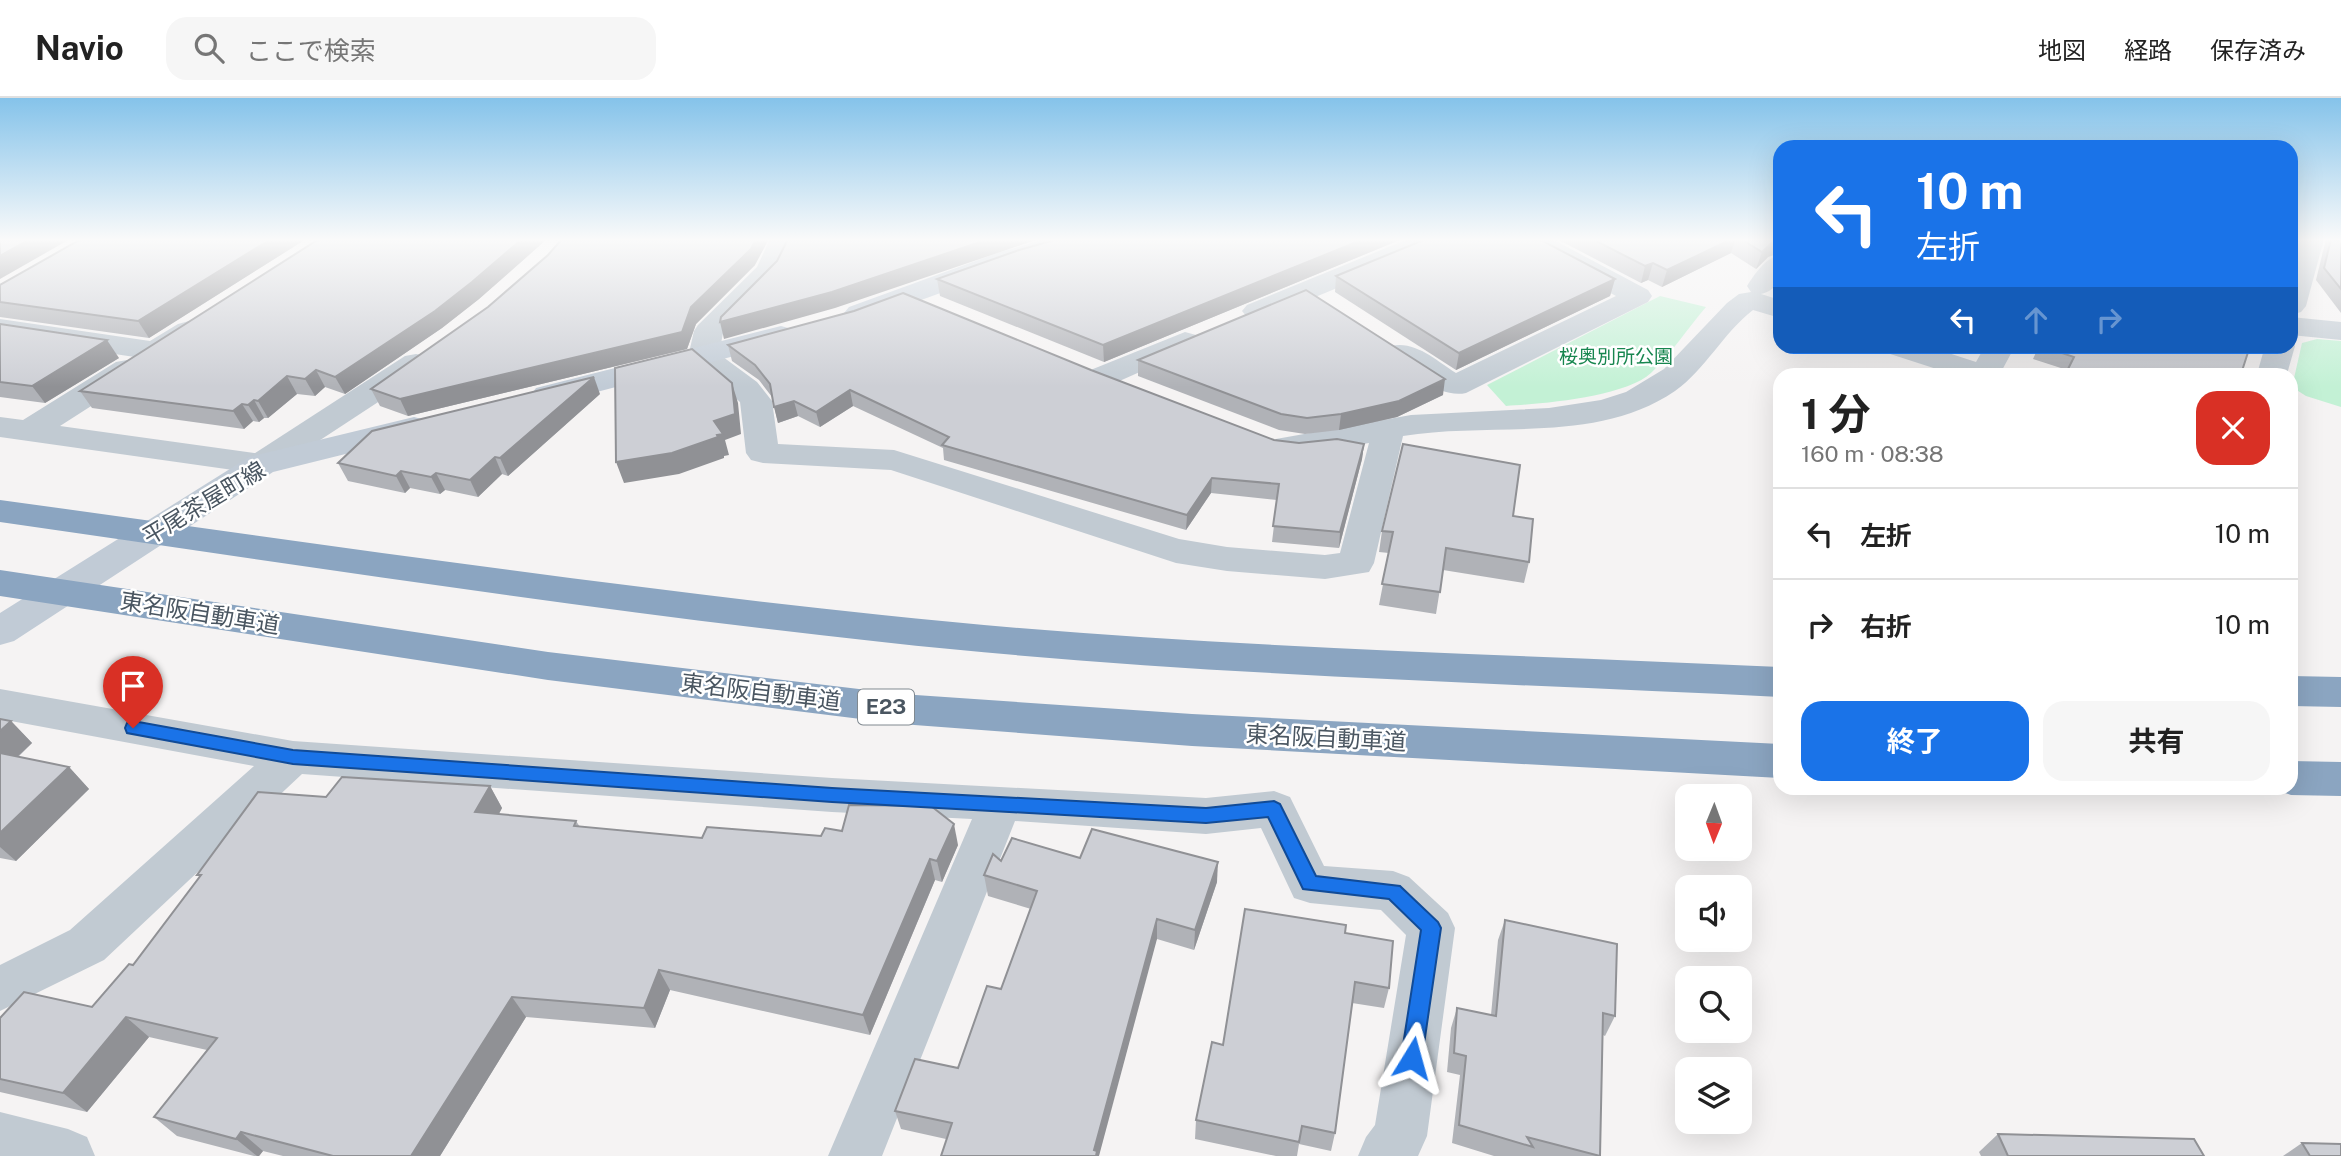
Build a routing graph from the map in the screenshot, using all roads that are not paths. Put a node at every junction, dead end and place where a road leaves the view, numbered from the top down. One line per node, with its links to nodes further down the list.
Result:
1 (751, 288): 18 (street)
2 (924, 288): 6 (main road)
3 (1310, 288): 5 (street)
4 (1624, 288): 14 (street)
5 (1306, 290): 9 (street); 20 (street)
6 (906, 295): 8 (street); 18 (main road)
7 (1773, 307): 24 (street)
8 (943, 311)
9 (1340, 312)
10 (211, 316): 16 (street)
11 (2298, 327): 13 (street)
12 (0, 328): 16 (street)
13 (2341, 331)
14 (1375, 334)
15 (438, 348): 26 (street)
16 (155, 351): 23 (street)
17 (1920, 354): 19 (street)
18 (704, 357): 21 (main road); 24 (street)
19 (1965, 368)
20 (1140, 391)
21 (516, 403)
22 (436, 422): 26 (main road, 平尾茶屋町線)
23 (14, 429): 26 (street)
24 (1388, 431): 25 (street)
25 (1261, 438)
26 (252, 470): 29 (main road, 平尾茶屋町線)
27 (0, 511): 30 (highway)
28 (0, 583): 35 (highway, 東名阪自動車道 / E23)
29 (0, 631)
30 (1773, 682)
31 (2298, 691): 32 (highway)
32 (2341, 692)
33 (0, 704): 34 (street)
34 (293, 757): 38 (street); 39 (street)
35 (1773, 761)
36 (2298, 778): 37 (highway)
37 (2341, 779)
38 (1001, 803): 42 (street); 43 (street)
39 (0, 989)
40 (0, 1138): 41 (street)
41 (68, 1156)
42 (855, 1156)
43 (1385, 1156)

